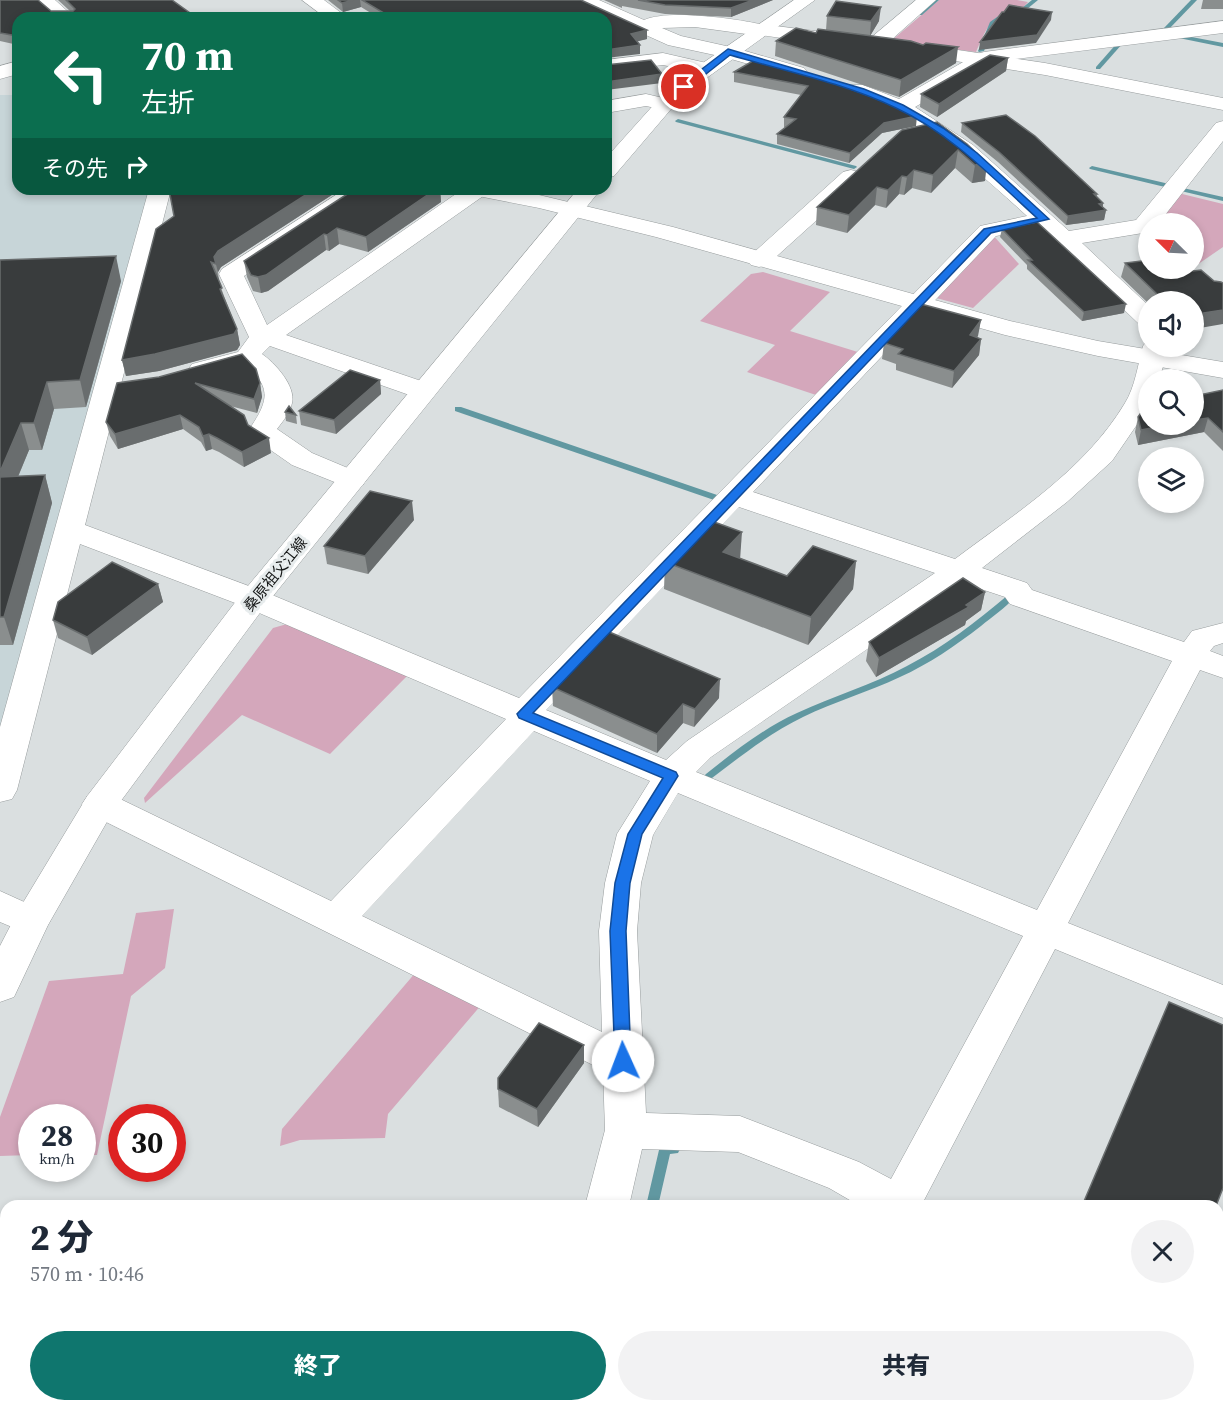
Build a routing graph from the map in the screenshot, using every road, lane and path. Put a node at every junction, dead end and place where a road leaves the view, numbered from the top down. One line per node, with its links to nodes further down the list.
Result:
1 (43, 0): 6 (street)
2 (311, 0): 7 (street)
3 (584, 0): 8 (street)
4 (806, 0): 11 (street)
5 (927, 0): 12 (street)
6 (58, 12)
7 (330, 12)
8 (642, 24): 10 (street); 11 (street); 13 (street)
9 (1223, 27): 14 (street)
10 (612, 28)
11 (761, 30): 12 (street); 13 (street)
12 (874, 45): 14 (street)
13 (728, 52): 16 (street); 17 (street)
14 (986, 59): 20 (street); 22 (street)
15 (612, 65): 16 (street)
16 (706, 69): 19 (street)
17 (817, 78)
18 (839, 84): 22 (street)
19 (665, 104): 21 (street); 27 (street)
20 (1223, 104)
21 (612, 106)
22 (900, 107): 24 (street)
23 (1223, 127): 34 (street)
24 (940, 130): 25 (street); 33 (street)
25 (911, 136)
26 (868, 162): 35 (street)
27 (612, 164)
28 (159, 195): 48 (street)
29 (351, 195): 38 (street)
30 (468, 195): 38 (street)
31 (547, 195): 32 (street)
32 (582, 198): 35 (street); 45 (street, 桑原祖父江線)
33 (1044, 219): 34 (street); 36 (street)
34 (1065, 239): 37 (street)
35 (759, 260): 36 (street)
36 (915, 304): 39 (street); 47 (street)
37 (1138, 309)
38 (267, 336): 40 (street); 45 (street)
39 (1138, 351)
40 (247, 357): 44 (street); 46 (street)
41 (1153, 357): 49 (street)
42 (1170, 357): 43 (street)
43 (1223, 370)
44 (183, 375)
45 (424, 391): 46 (street, 桑原祖父江線)
46 (352, 480): 50 (street, 桑原祖父江線)
47 (732, 495): 49 (street); 54 (street)
48 (69, 529): 50 (street); 56 (street)
49 (958, 572): 52 (street); 55 (street)
50 (254, 599): 54 (street); 57 (street, 桑原祖父江線)
51 (1223, 633): 52 (street)
52 (1191, 656): 53 (street); 60 (street)
53 (1223, 667)
54 (526, 715): 55 (street); 59 (street)
55 (671, 776): 60 (street); 63 (street)
56 (0, 790)
57 (100, 804): 58 (street, 桑原祖父江線); 59 (street)
58 (15, 913): 61 (street, 桑原祖父江線)
59 (336, 920): 63 (street)
60 (1046, 929): 62 (street); 67 (street)
61 (0, 986)
62 (1223, 1002)
63 (623, 1061): 64 (street)
64 (626, 1130): 65 (street); 66 (street)
65 (608, 1200)
66 (888, 1200)
67 (902, 1200)

